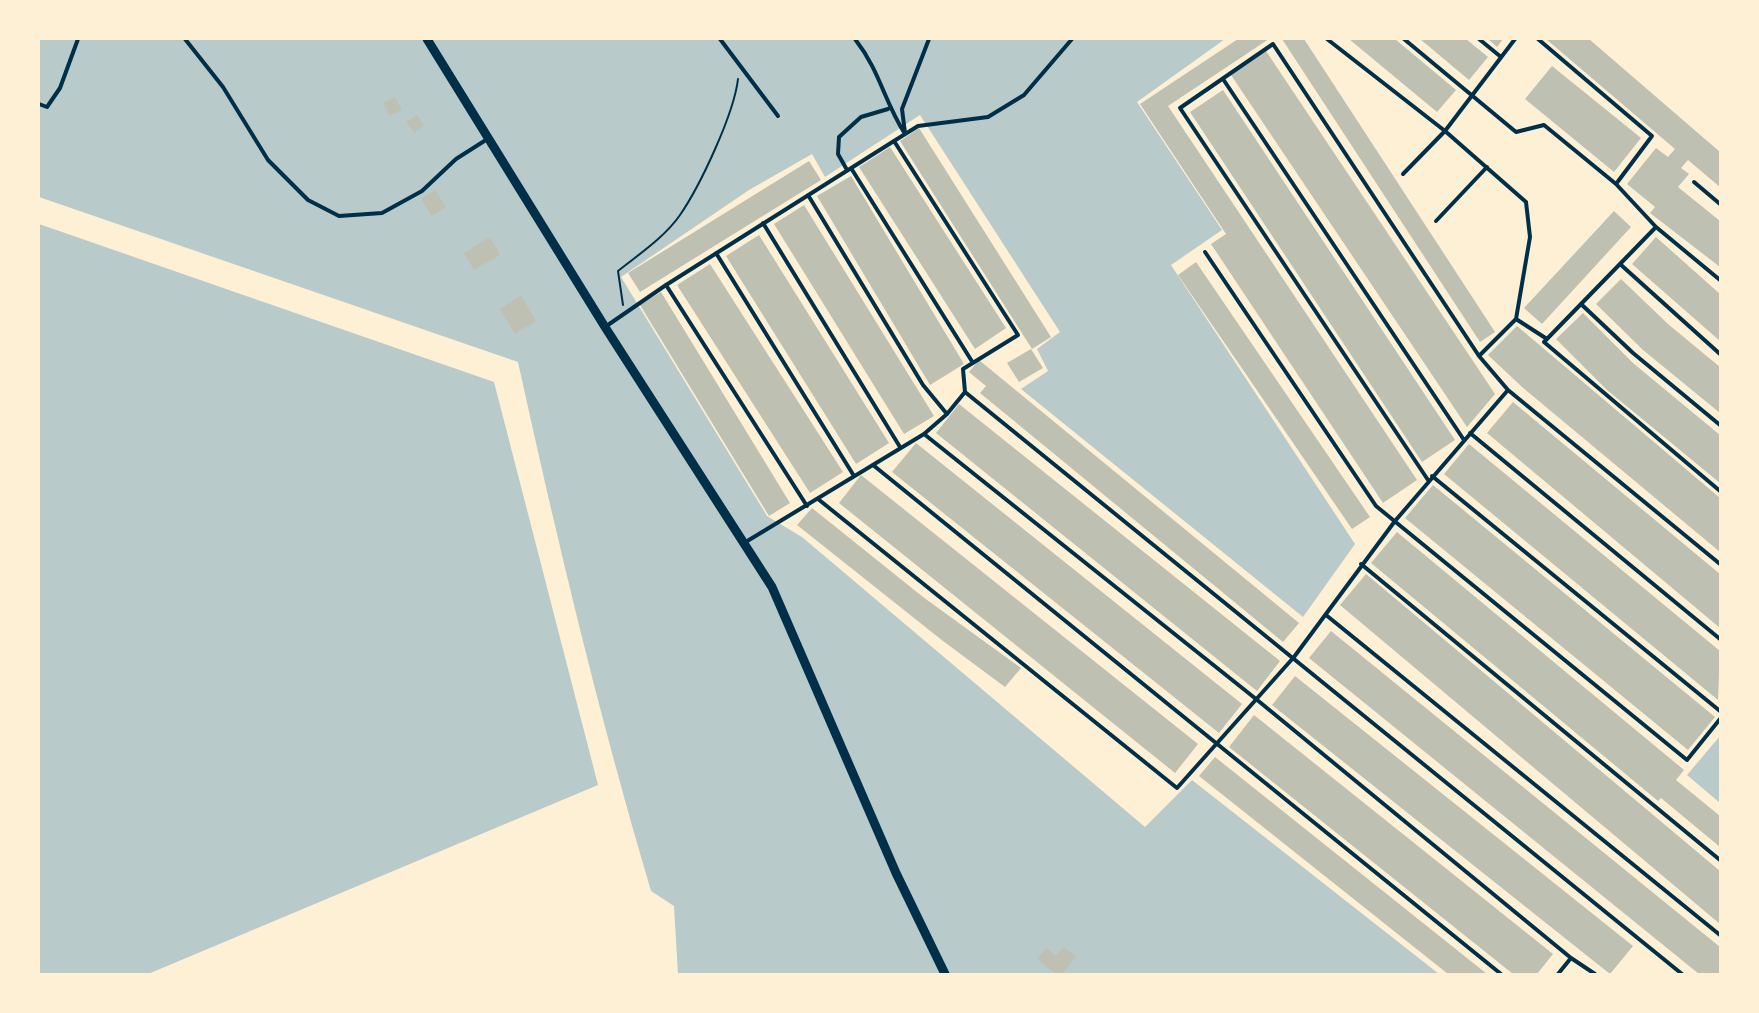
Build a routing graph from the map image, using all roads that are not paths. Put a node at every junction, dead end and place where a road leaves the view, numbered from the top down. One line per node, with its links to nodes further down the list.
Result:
1 (78, 39): 16 (lane)
2 (185, 39): 21 (lane)
3 (427, 39): 21 (street)
4 (720, 39): 18 (lane)
5 (855, 39): 17 (lane)
6 (929, 39): 20 (lane)
7 (1072, 39): 20 (lane)
8 (1327, 39): 19 (lane)
9 (1404, 39): 15 (lane)
10 (1479, 39): 13 (lane)
11 (1515, 39): 13 (lane)
12 (1538, 39): 27 (lane)
13 (1501, 57): 15 (lane)
14 (1223, 78): 43 (lane); 51 (lane); 56 (lane)
15 (1472, 96): 19 (lane); 27 (lane)
16 (39, 104)
17 (888, 109): 20 (lane); 24 (lane)
18 (778, 116)
19 (1445, 131): 23 (lane); 25 (lane)
20 (905, 134): 22 (lane)
21 (490, 138): 40 (street)
22 (894, 141): 24 (lane); 44 (lane)
23 (1487, 166): 30 (lane); 39 (lane)
24 (849, 169): 28 (lane); 44 (lane)
25 (1403, 174)
26 (1694, 182): 29 (lane)
27 (1616, 184): 32 (lane)
28 (808, 195): 31 (lane); 47 (lane)
29 (1720, 204)
30 (1436, 221)
31 (763, 224): 34 (lane); 52 (lane)
32 (1656, 227): 35 (lane); 36 (lane)
33 (1205, 252): 60 (lane)
34 (716, 253): 37 (lane); 54 (lane)
35 (1620, 264): 38 (lane); 42 (lane)
36 (1720, 280)
37 (666, 285): 40 (lane); 59 (lane)
38 (1581, 304): 41 (lane); 48 (lane)
39 (1516, 319): 41 (lane); 43 (lane)
40 (605, 327): 61 (street)
41 (1547, 339): 57 (lane)
42 (1720, 354)
43 (1479, 356): 45 (lane)
44 (973, 363): 46 (lane)
45 (1508, 390): 49 (lane); 63 (lane)
46 (965, 392): 47 (lane); 66 (lane)
47 (947, 414): 50 (lane)
48 (1720, 425)
49 (1470, 433): 51 (lane); 65 (lane)
50 (924, 434): 52 (lane); 67 (lane)
51 (1464, 440): 55 (lane)
52 (900, 447): 53 (lane)
53 (873, 465): 54 (lane); 70 (lane)
54 (854, 476): 58 (lane)
55 (1432, 476): 56 (lane); 68 (lane)
56 (1428, 480): 60 (lane)
57 (1720, 491)
58 (818, 499): 59 (lane); 70 (lane)
59 (807, 506): 61 (lane)
60 (1395, 521): 62 (lane); 69 (lane)
61 (744, 543): 74 (street)
62 (1361, 564): 64 (lane); 71 (lane)
63 (1720, 564)
64 (1326, 615): 66 (lane); 72 (lane)
65 (1720, 639)
66 (1294, 657): 67 (lane); 78 (lane)
67 (1256, 699): 70 (lane); 73 (lane)
68 (1720, 711)
69 (1720, 719)
70 (1216, 742): 75 (lane)
71 (1720, 860)
72 (1720, 935)
73 (1571, 958): 76 (lane); 77 (lane)
74 (945, 974)
75 (1501, 974)
76 (1558, 974)
77 (1595, 974)
78 (1682, 974)

